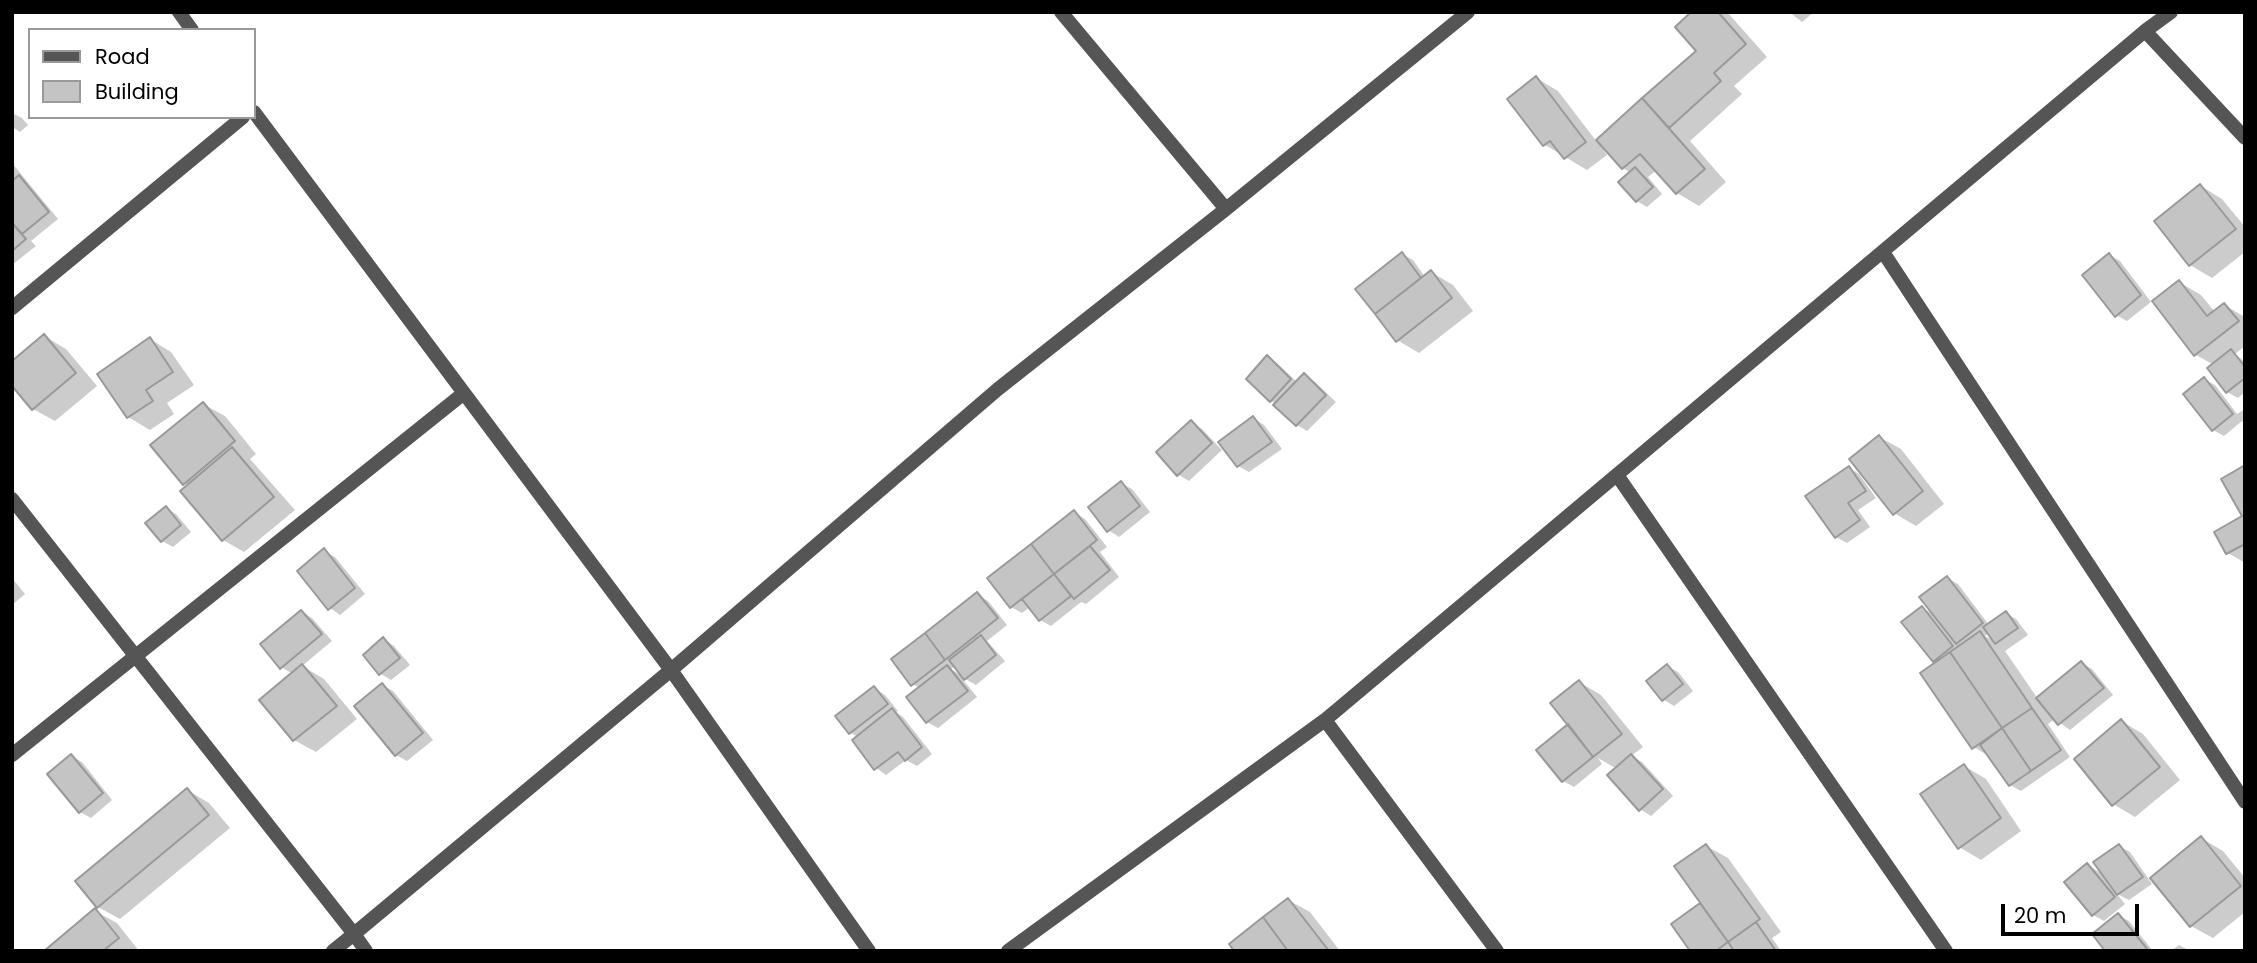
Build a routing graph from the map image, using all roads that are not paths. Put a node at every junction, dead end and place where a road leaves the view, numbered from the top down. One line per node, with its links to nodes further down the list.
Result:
1 (179, 12): 5 (street)
2 (1061, 12): 10 (street)
3 (1468, 12): 10 (street)
4 (2171, 12): 6 (street)
5 (191, 28)
6 (2145, 31): 9 (street); 11 (street)
7 (256, 115): 13 (street)
8 (241, 119): 12 (street)
9 (2245, 138)
10 (1226, 209): 17 (street)
11 (1883, 252): 14 (street); 20 (street)
12 (12, 308)
13 (464, 393): 16 (street); 17 (street)
14 (1617, 475): 18 (street); 27 (street)
15 (12, 499): 16 (street)
16 (136, 656): 19 (street); 21 (street)
17 (671, 670): 21 (street); 24 (street)
18 (1325, 720): 25 (street); 26 (street)
19 (12, 755)
20 (2245, 802)
21 (354, 934): 22 (street); 23 (street)
22 (333, 951)
23 (366, 951)
24 (869, 951)
25 (1008, 951)
26 (1497, 951)
27 (1946, 951)

